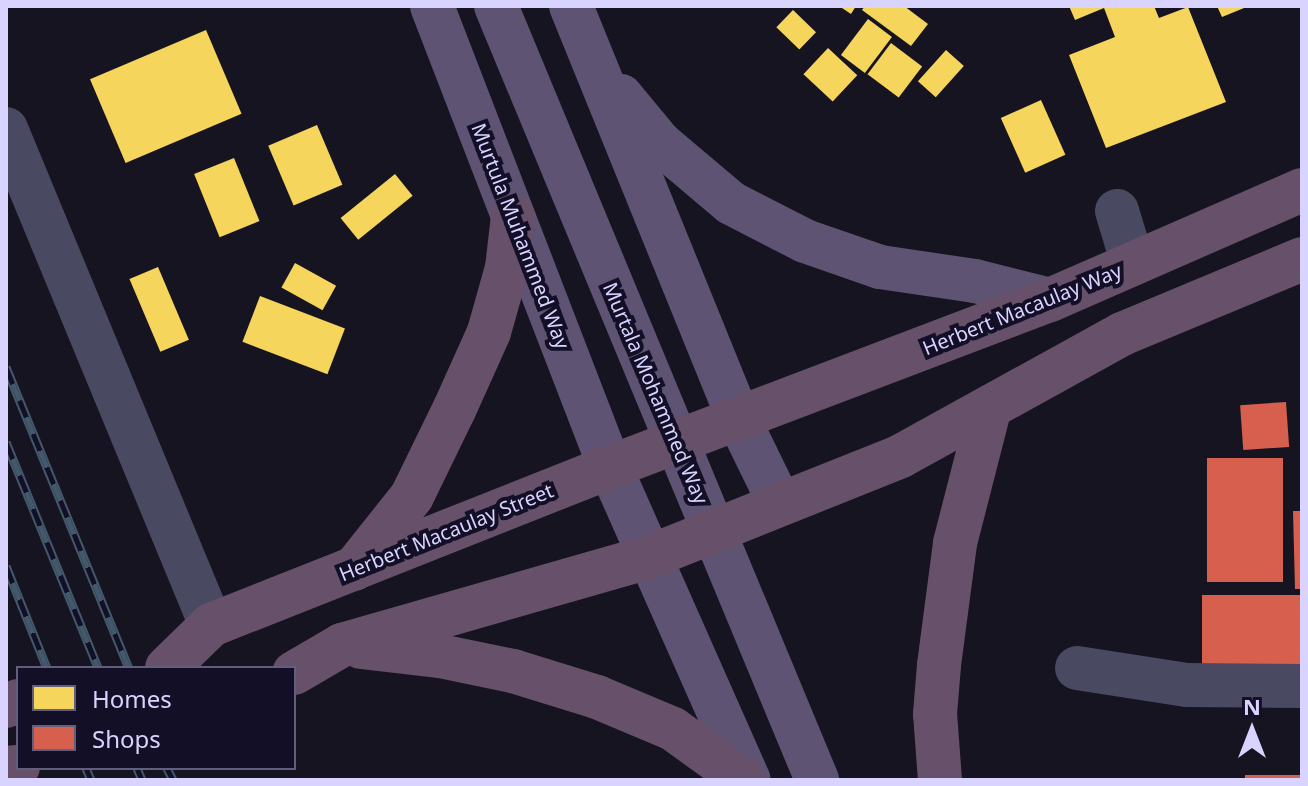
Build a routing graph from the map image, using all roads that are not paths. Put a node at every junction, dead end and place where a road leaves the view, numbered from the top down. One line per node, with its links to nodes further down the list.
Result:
1 (432, 6): 8 (main road, Murtula Muhammed Way)
2 (496, 6): 25 (main road, Murtala Mohammed Way)
3 (571, 6): 4 (main road)
4 (593, 61): 11 (main road); 13 (main road)
5 (6, 129): 18 (street)
6 (1302, 190): 10 (highway, Herbert Macaulay Way)
7 (1117, 211): 10 (street)
8 (513, 216): 14 (main road, Murtula Muhammed Way); 17 (highway)
9 (1302, 259): 12 (highway)
10 (1133, 264): 11 (highway, Herbert Macaulay Way)
11 (1050, 300): 13 (highway, Herbert Macaulay Way)
12 (990, 407): 15 (highway); 26 (highway)
13 (739, 420): 14 (highway, Herbert Macaulay Street); 15 (main road)
14 (610, 467): 16 (main road, Murtula Muhammed Way); 17 (highway, Herbert Macaulay Street)
15 (780, 504): 16 (highway)
16 (649, 557): 19 (highway); 24 (main road, Murtula Muhammed Way)
17 (354, 569): 18 (highway, Herbert Macaulay Street)
18 (211, 625): 20 (highway, Herbert Macaulay Street)
19 (342, 645): 22 (highway); 24 (highway)
20 (169, 666)
21 (1077, 668): 23 (street)
22 (296, 672)
23 (1302, 686)
24 (747, 780)
25 (817, 780)
26 (940, 780)

